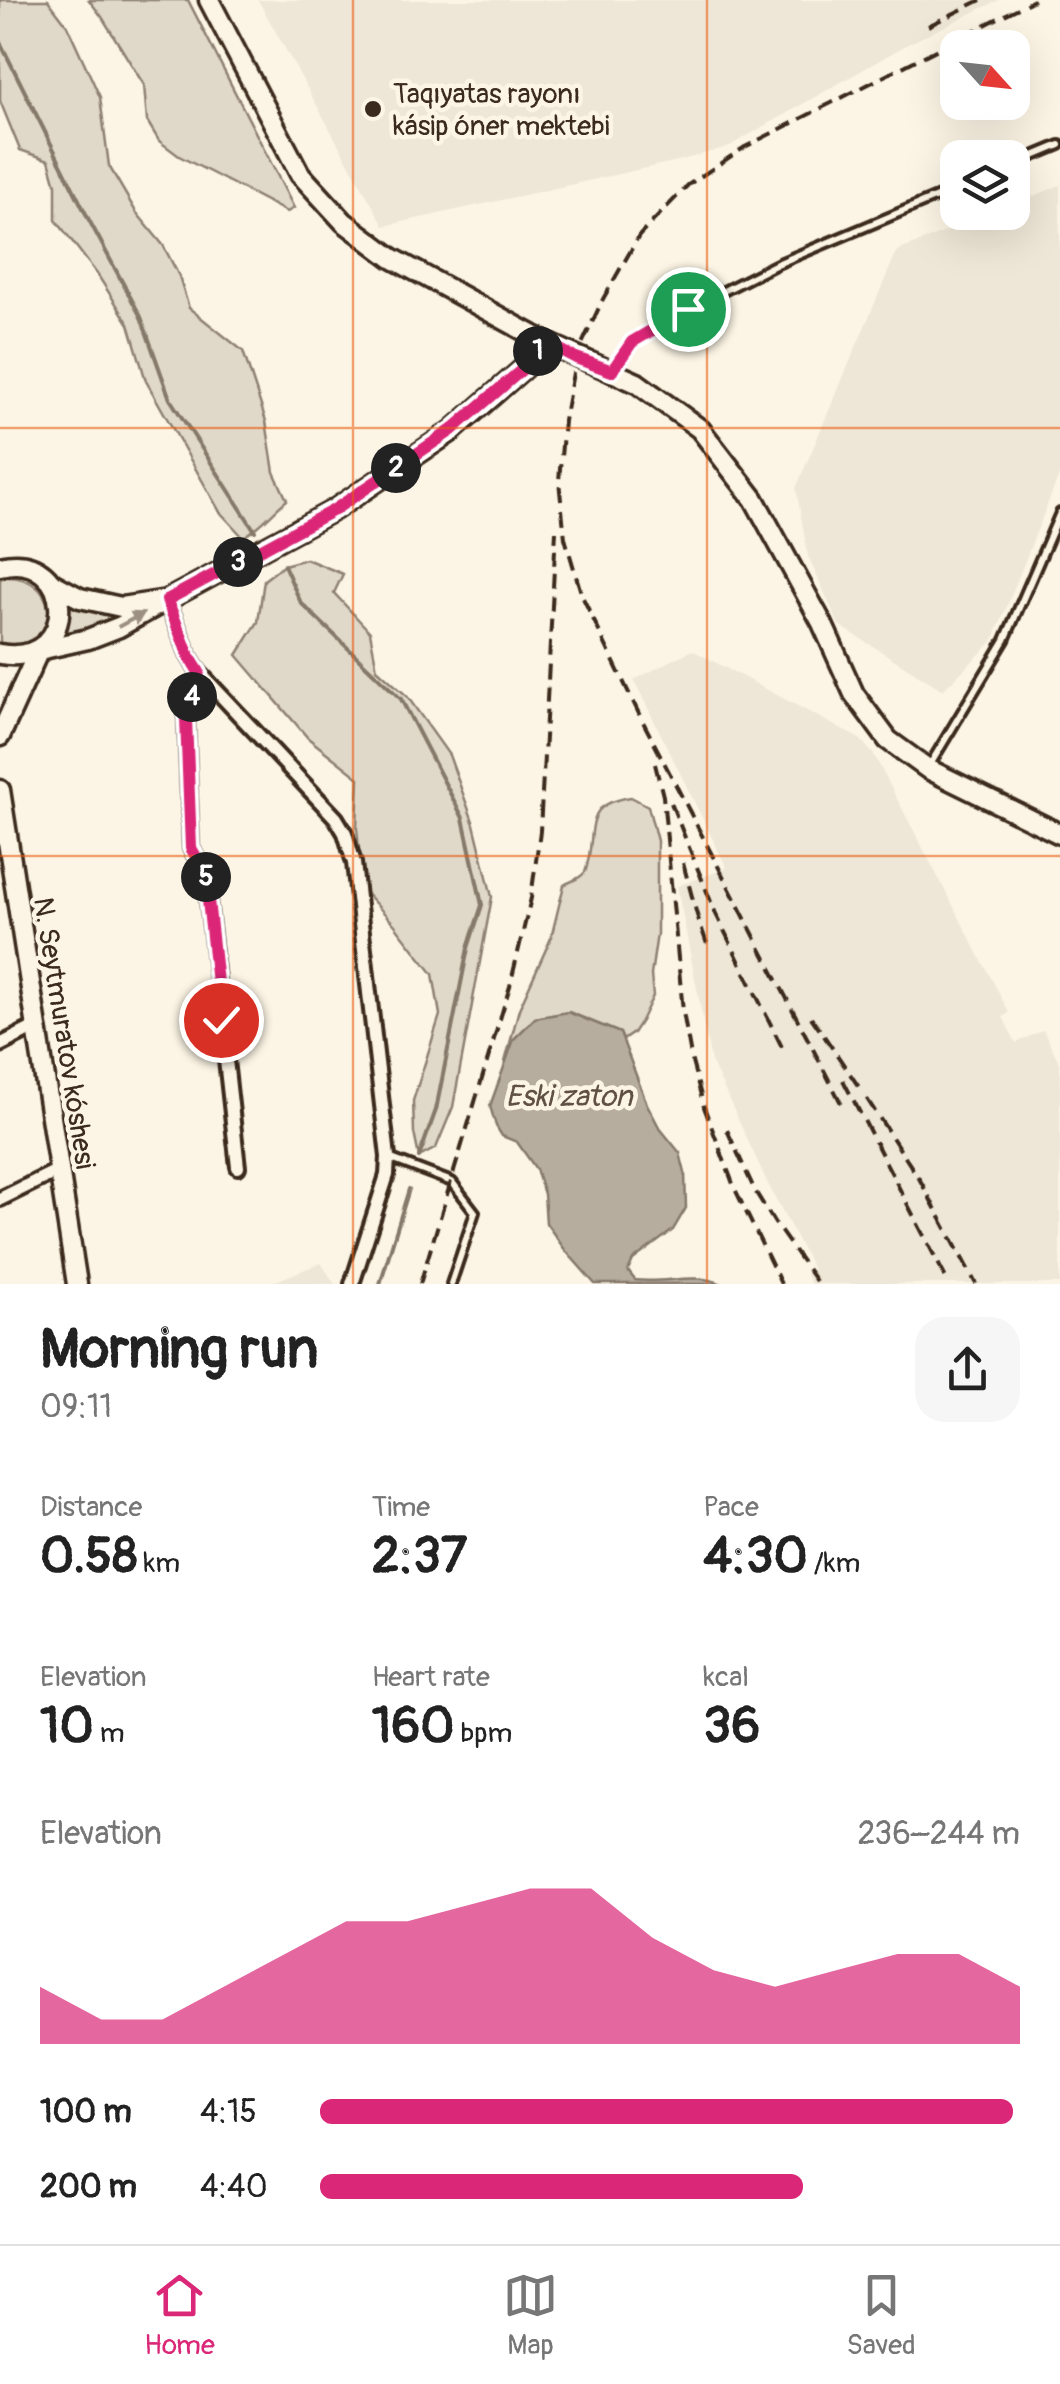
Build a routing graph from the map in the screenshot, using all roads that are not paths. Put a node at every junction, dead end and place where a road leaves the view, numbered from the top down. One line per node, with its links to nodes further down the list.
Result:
1 (209, 0): 5 (street)
2 (1060, 145): 3 (lane)
3 (1030, 158)
4 (940, 196): 6 (lane)
5 (545, 342): 6 (street); 11 (street)
6 (612, 371): 16 (street)
7 (1060, 513): 16 (lane)
8 (0, 548): 9 (street)
9 (9, 565): 10 (street)
10 (52, 583): 11 (street); 12 (street)
11 (167, 600): 12 (street, one-way to 11); 14 (street)
12 (39, 650): 13 (street); 15 (street)
13 (0, 654)
14 (199, 672): 21 (street); 22 (street)
15 (0, 736)
16 (928, 769): 18 (street)
17 (0, 790): 19 (street, N. Seytmuratov kóshesi)
18 (1060, 834)
19 (37, 1026): 20 (street); 23 (street, N. Seytmuratov kóshesi)
20 (0, 1045)
21 (388, 1158): 26 (street); 27 (lane)
22 (238, 1168)
23 (58, 1170): 24 (street); 25 (street, N. Seytmuratov kóshesi)
24 (0, 1199)
25 (78, 1284)
26 (352, 1284)
27 (451, 1284)

